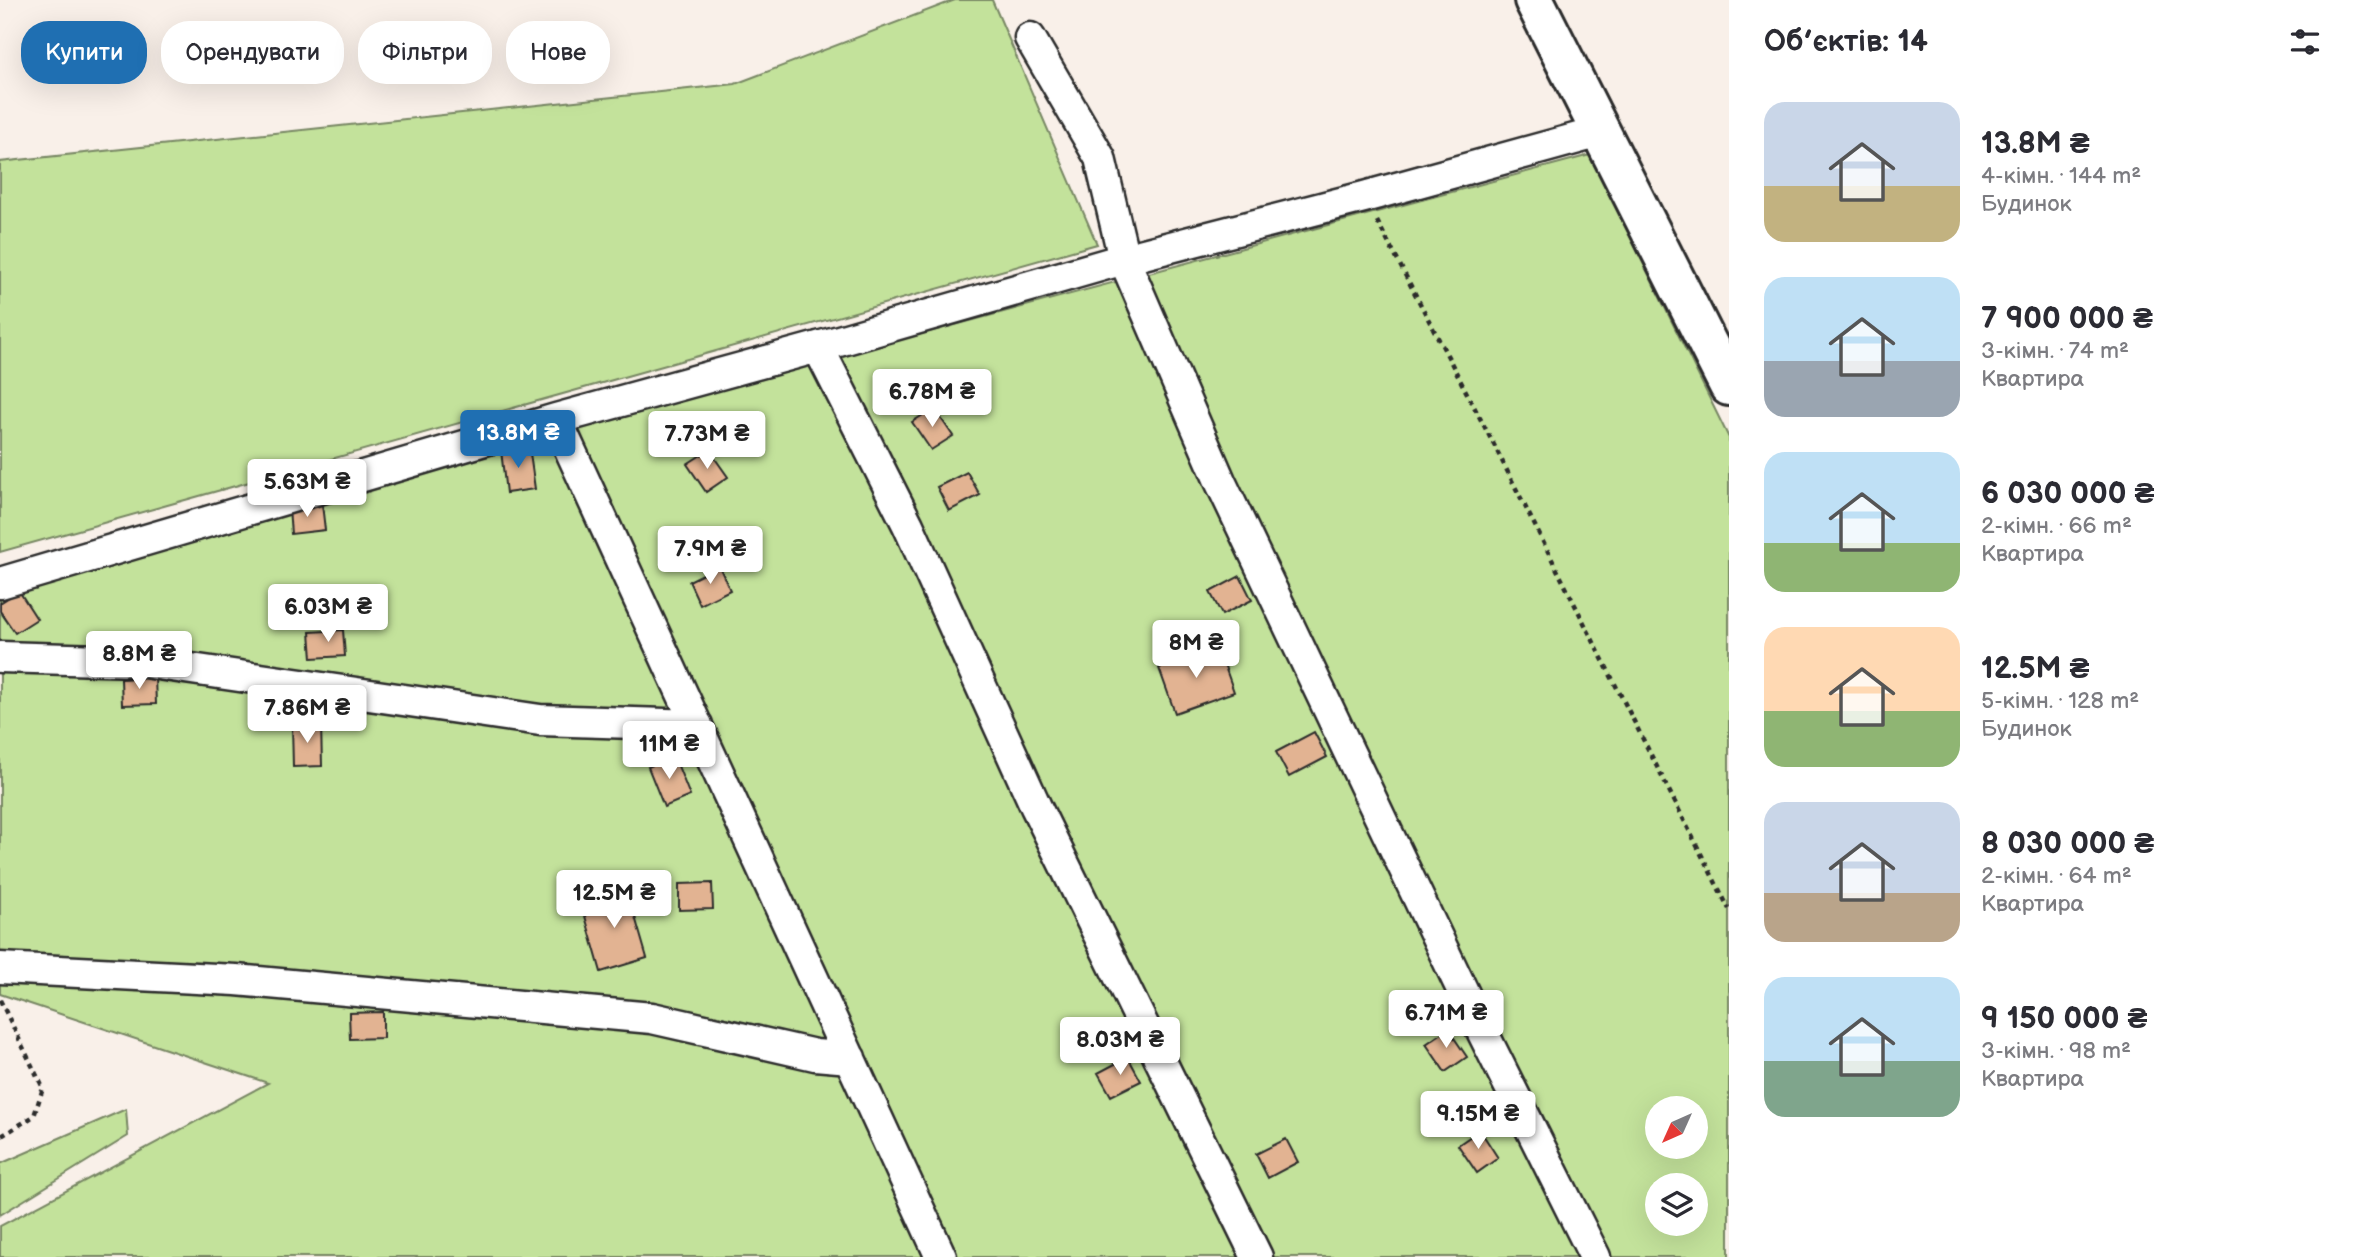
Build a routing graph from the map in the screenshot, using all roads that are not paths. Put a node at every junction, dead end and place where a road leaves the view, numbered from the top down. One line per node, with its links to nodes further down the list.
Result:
1 (1534, 0): 3 (street)
2 (1030, 38): 4 (street)
3 (1600, 132): 4 (street); 6 (street)
4 (1124, 259): 5 (street); 15 (street)
5 (818, 347): 7 (street); 14 (street)
6 (1729, 386)
7 (556, 419): 8 (street); 10 (street)
8 (0, 583)
9 (0, 657): 10 (street)
10 (697, 725): 12 (street)
11 (0, 968): 12 (street)
12 (850, 1058): 13 (street)
13 (941, 1257)
14 (1257, 1257)
15 (1595, 1257)

